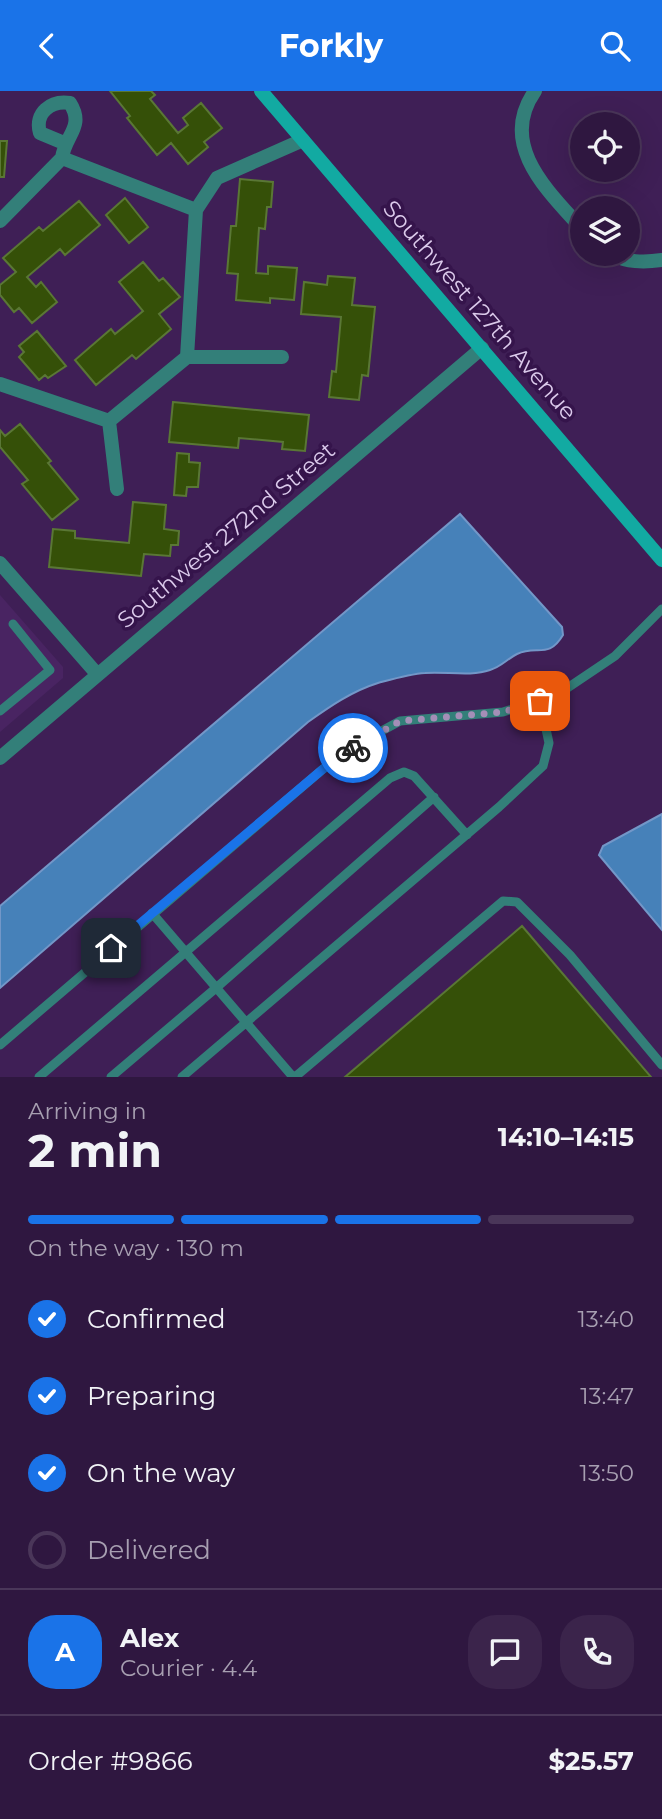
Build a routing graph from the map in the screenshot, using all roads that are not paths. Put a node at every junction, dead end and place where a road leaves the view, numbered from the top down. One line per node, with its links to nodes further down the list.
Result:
1 (261, 91): 3 (main road, Southwest 127th Avenue)
2 (535, 91): 5 (street)
3 (303, 139): 4 (street); 9 (main road, Southwest 127th Avenue)
4 (196, 210): 6 (street); 10 (street)
5 (570, 215)
6 (0, 221)
7 (662, 260): 8 (street)
8 (640, 263)
9 (482, 348): 15 (main road, Southwest 127th Avenue); 19 (street, Southwest 272nd Street)
10 (187, 357): 11 (street); 13 (street)
11 (282, 357)
12 (0, 384): 13 (street)
13 (109, 421): 14 (street)
14 (117, 489)
15 (662, 560)
16 (0, 563): 19 (street)
17 (662, 609): 20 (lane)
18 (13, 624): 21 (lane)
19 (97, 674): 22 (street, Southwest 272nd Street)
20 (540, 701): 24 (lane); 25 (lane)
21 (0, 711)
22 (0, 758)
23 (433, 797): 24 (lane); 26 (lane); 27 (lane)
24 (467, 835): 28 (lane)
25 (152, 913): 26 (lane); 29 (lane)
26 (185, 953): 27 (lane); 31 (lane)
27 (216, 988): 28 (lane); 32 (lane)
28 (246, 1023): 33 (lane); 34 (lane)
29 (0, 1045)
30 (662, 1065): 34 (lane)
31 (39, 1077)
32 (111, 1077)
33 (182, 1077)
34 (294, 1077)

